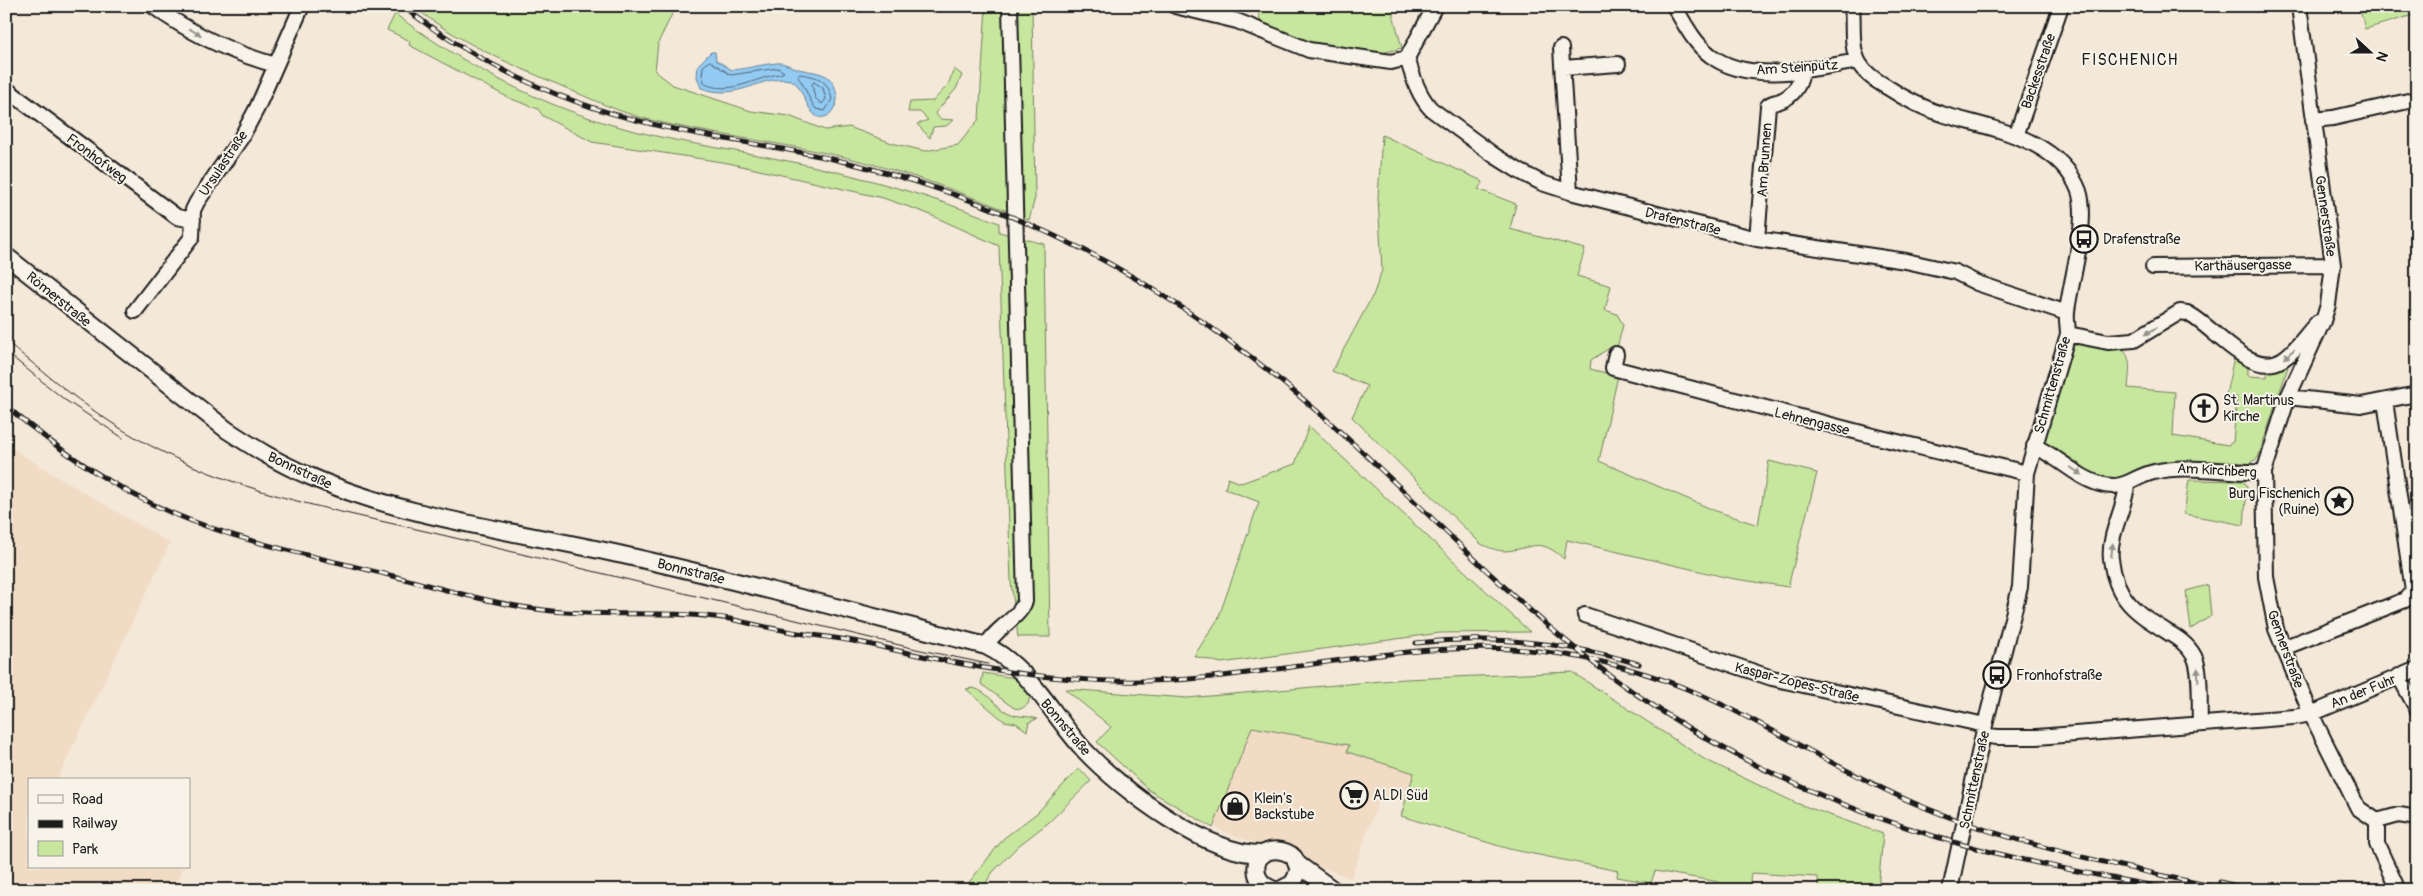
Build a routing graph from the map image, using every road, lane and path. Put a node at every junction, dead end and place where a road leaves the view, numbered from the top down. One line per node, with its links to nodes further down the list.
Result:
1 (153, 6): 14 (street, one-way to 14)
2 (302, 6): 14 (street, Ursulastraße)
3 (1010, 6): 42 (street)
4 (1175, 6): 11 (street)
5 (1436, 6): 11 (street)
6 (1674, 6): 16 (street, Am Steinpütz)
7 (1852, 6): 12 (street)
8 (2061, 6): 20 (street, Backesstraße)
9 (2299, 6): 19 (street, Gennerstraße)
10 (1561, 48): 15 (street)
11 (1406, 58): 21 (street, Drafenstraße)
12 (1858, 62): 16 (street, Am Steinpütz); 20 (street, Schmittenstraße)
13 (1618, 64): 15 (street)
14 (276, 65): 22 (street, Ursulastraße)
15 (1563, 68): 21 (street)
16 (1802, 69): 23 (street, Am Brunnen)
17 (6, 89): 22 (street, Fronhofweg)
18 (2417, 99): 19 (street)
19 (2313, 120): 25 (street, Gennerstraße)
20 (2016, 136): 28 (street, Schmittenstraße)
21 (1570, 192): 23 (street, Drafenstraße)
22 (192, 220): 27 (street, Ursulastraße)
23 (1757, 239): 28 (street, Drafenstraße)
24 (6, 256): 31 (main road, Römerstraße)
25 (2333, 265): 26 (street, Karthäusergasse); 29 (street, Gennerstraße)
26 (2153, 266)
27 (136, 312)
28 (2067, 313): 30 (street, Schmittenstraße)
29 (2323, 321): 30 (street, one-way to 30); 34 (street, Gennerstraße)
30 (2068, 334): 36 (street, Schmittenstraße)
31 (112, 341): 42 (main road, Bonnstraße)
32 (1616, 354): 38 (street, Lehnengasse)
33 (2417, 394): 35 (street)
34 (2288, 397): 35 (street); 37 (street, Gennerstraße)
35 (2385, 401): 40 (street)
36 (2034, 446): 38 (street, Schmittenstraße); 39 (street, one-way to 39)
37 (2264, 472): 39 (street, Am Kirchberg); 43 (street, Gennerstraße)
38 (2027, 473): 49 (street, Schmittenstraße)
39 (2127, 485): 48 (street, one-way to 39)
40 (2410, 520): 43 (street)
41 (1585, 615): 49 (street, Kaspar-Zopes-Straße)
42 (986, 646): 52 (main road, Bonnstraße)
43 (2283, 648): 47 (street, Gennerstraße)
44 (2417, 669): 45 (street, An der Fuhr)
45 (2400, 676): 46 (street); 47 (street, An der Fuhr)
46 (2417, 709)
47 (2310, 714): 48 (street); 51 (street, Gennerstraße)
48 (2200, 724): 49 (street)
49 (1984, 730): 59 (street, Schmittenstraße)
50 (2417, 818): 51 (street)
51 (2377, 821): 60 (street)
52 (1237, 851): 53 (main road, Bonnstraße); 55 (main road, Bonnstraße)
53 (1264, 854): 54 (main road, Bonnstraße); 55 (main road)
54 (1296, 863): 56 (main road); 57 (main road)
55 (1257, 873): 58 (main road, Bonnstraße)
56 (1286, 887): 57 (main road)
57 (1333, 889)
58 (1274, 890)
59 (1950, 890)
60 (2398, 890)

